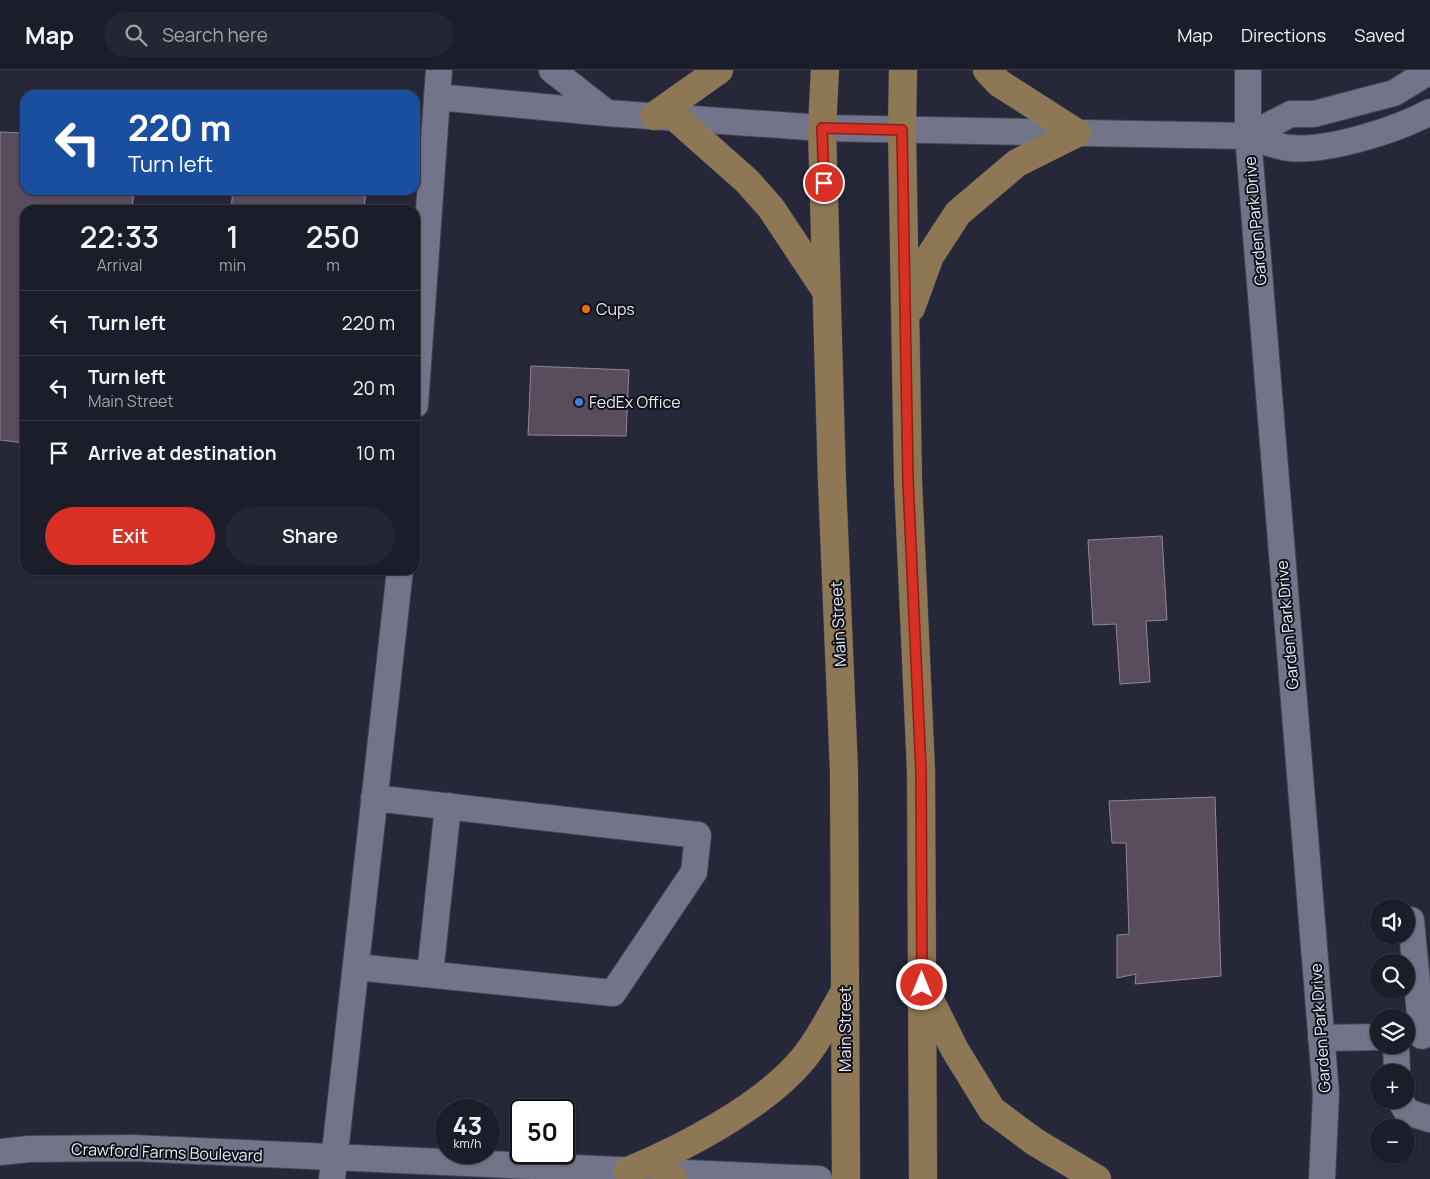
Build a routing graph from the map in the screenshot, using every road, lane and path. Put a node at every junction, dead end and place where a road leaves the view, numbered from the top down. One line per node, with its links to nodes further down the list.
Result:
1 (439, 70): 9 (street)
2 (552, 70): 11 (street)
3 (719, 70): 12 (main road)
4 (825, 70): 13 (main road, Main Street)
5 (903, 70): 14 (main road)
6 (987, 70): 15 (main road)
7 (1248, 70): 16 (street, Garden Park Drive)
8 (1430, 71): 16 (street)
9 (437, 97): 11 (street); 19 (street)
10 (1430, 112): 16 (street)
11 (607, 113): 12 (street)
12 (665, 117): 13 (street); 17 (main road)
13 (822, 128): 14 (street); 17 (main road, Main Street)
14 (902, 130): 15 (street); 18 (main road)
15 (1077, 132): 16 (street); 18 (main road)
16 (1248, 136): 30 (street, Garden Park Drive)
17 (827, 293): 27 (main road, Main Street)
18 (905, 323): 26 (main road)
19 (420, 335)
20 (399, 575): 21 (street)
21 (374, 798): 22 (street); 24 (street)
22 (448, 806): 25 (street); 25 (street)
23 (1413, 944): 28 (street)
24 (356, 967): 25 (street); 34 (street)
25 (430, 974)
26 (922, 985): 39 (main road); 40 (main road)
27 (845, 991): 35 (main road); 38 (main road, Main Street)
28 (1420, 1036)
29 (1370, 1037): 30 (street)
30 (1321, 1038): 41 (street, Garden Park Drive)
31 (1405, 1109): 32 (street)
32 (1430, 1119)
33 (0, 1152): 34 (street, Crawford Farms Boulevard)
34 (333, 1169): 35 (street, Crawford Farms Boulevard)
35 (628, 1171): 36 (street, Crawford Farms Boulevard)
36 (669, 1176): 37 (street, Crawford Farms Boulevard)
37 (818, 1179)
38 (846, 1179)
39 (923, 1179)
40 (1097, 1179)
41 (1322, 1179)

